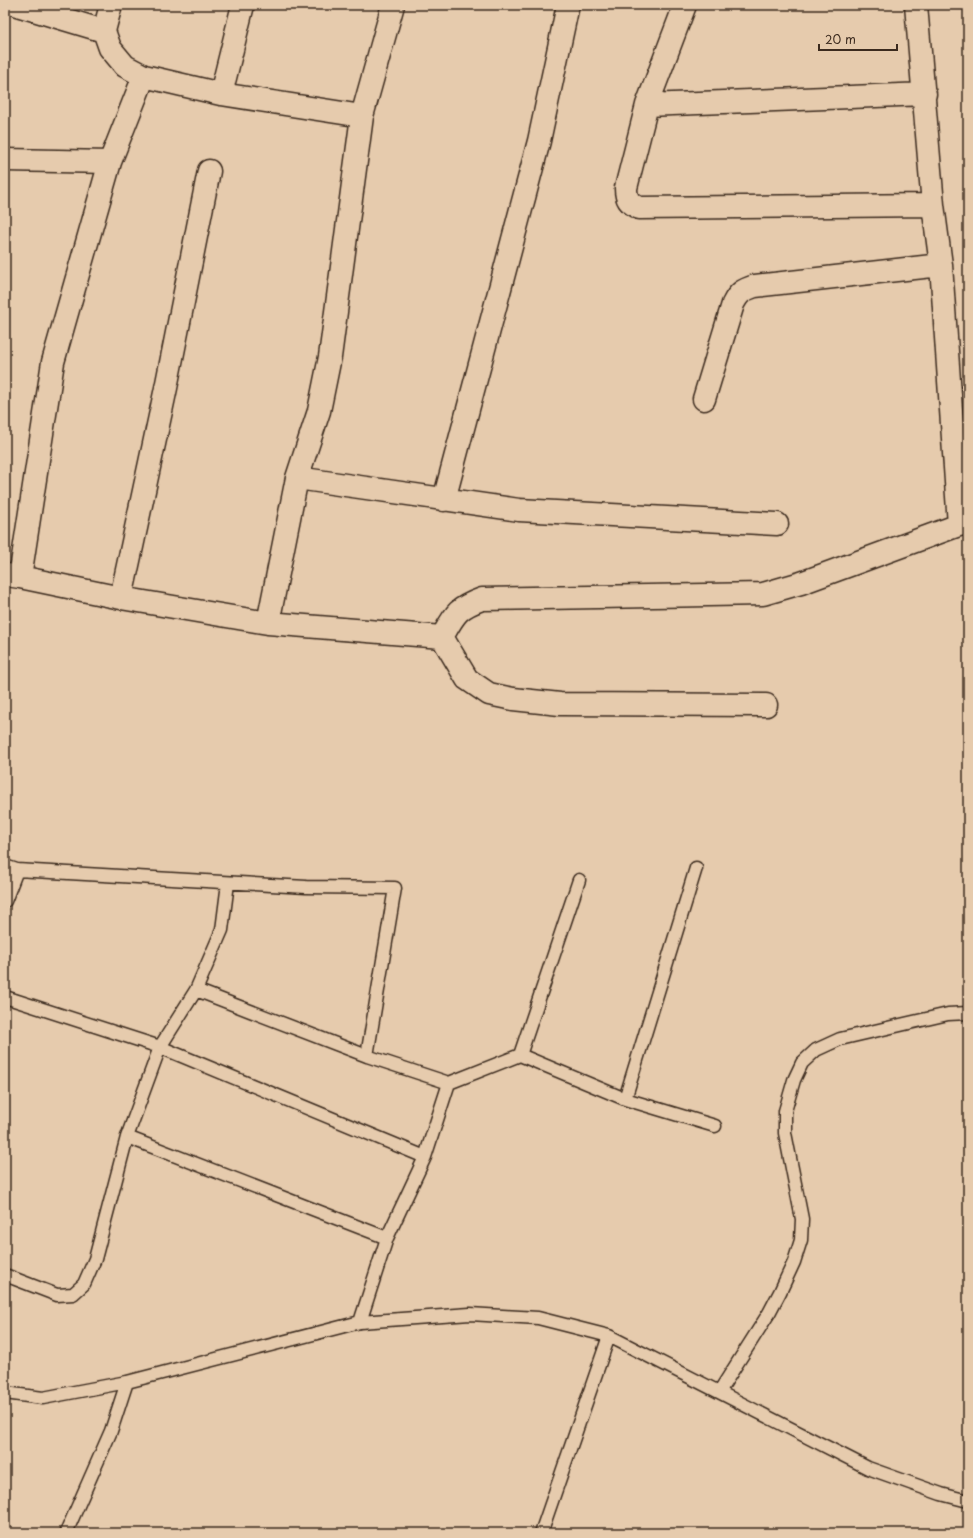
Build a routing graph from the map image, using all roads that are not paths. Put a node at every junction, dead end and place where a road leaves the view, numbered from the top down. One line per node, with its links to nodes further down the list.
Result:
1 (17, 5): 8 (street)
2 (112, 5): 8 (street)
3 (243, 5): 10 (street)
4 (393, 5): 13 (street)
5 (568, 5): 21 (street)
6 (685, 5): 12 (street)
7 (916, 5): 11 (street)
8 (104, 31): 9 (street)
9 (144, 76): 10 (street); 15 (street)
10 (221, 94): 13 (street)
11 (924, 94): 12 (street); 17 (street)
12 (647, 105): 17 (street)
13 (362, 116): 20 (street)
14 (5, 160): 15 (street)
15 (110, 162): 24 (street)
16 (208, 171): 25 (street)
17 (934, 205): 18 (street)
18 (941, 265): 19 (street); 23 (street)
19 (704, 399)
20 (297, 478): 21 (street); 26 (street)
21 (444, 500): 22 (street)
22 (776, 524)
23 (964, 524): 27 (street)
24 (12, 576): 25 (street)
25 (121, 598): 26 (street)
26 (268, 623): 27 (street)
27 (442, 637): 28 (street)
28 (766, 706)
29 (5, 866): 31 (lane)
30 (696, 868): 42 (lane)
31 (17, 870): 33 (lane); 34 (lane)
32 (579, 880): 39 (lane)
33 (228, 883): 35 (lane); 40 (lane)
34 (5, 901)
35 (196, 990): 38 (lane); 40 (lane)
36 (5, 997): 38 (lane)
37 (968, 1014): 51 (lane)
38 (160, 1047): 44 (lane); 45 (lane)
39 (520, 1055): 41 (lane); 42 (lane)
40 (367, 1056): 41 (lane)
41 (449, 1083): 45 (lane)
42 (625, 1099): 43 (lane)
43 (715, 1126)
44 (127, 1137): 46 (lane); 47 (lane)
45 (425, 1157): 46 (lane)
46 (387, 1238): 48 (lane)
47 (5, 1275)
48 (360, 1322): 49 (lane); 50 (lane)
49 (609, 1336): 51 (lane); 55 (lane)
50 (126, 1382): 52 (lane); 54 (lane)
51 (718, 1392): 53 (lane)
52 (5, 1393)
53 (968, 1501)
54 (66, 1533)
55 (541, 1533)

